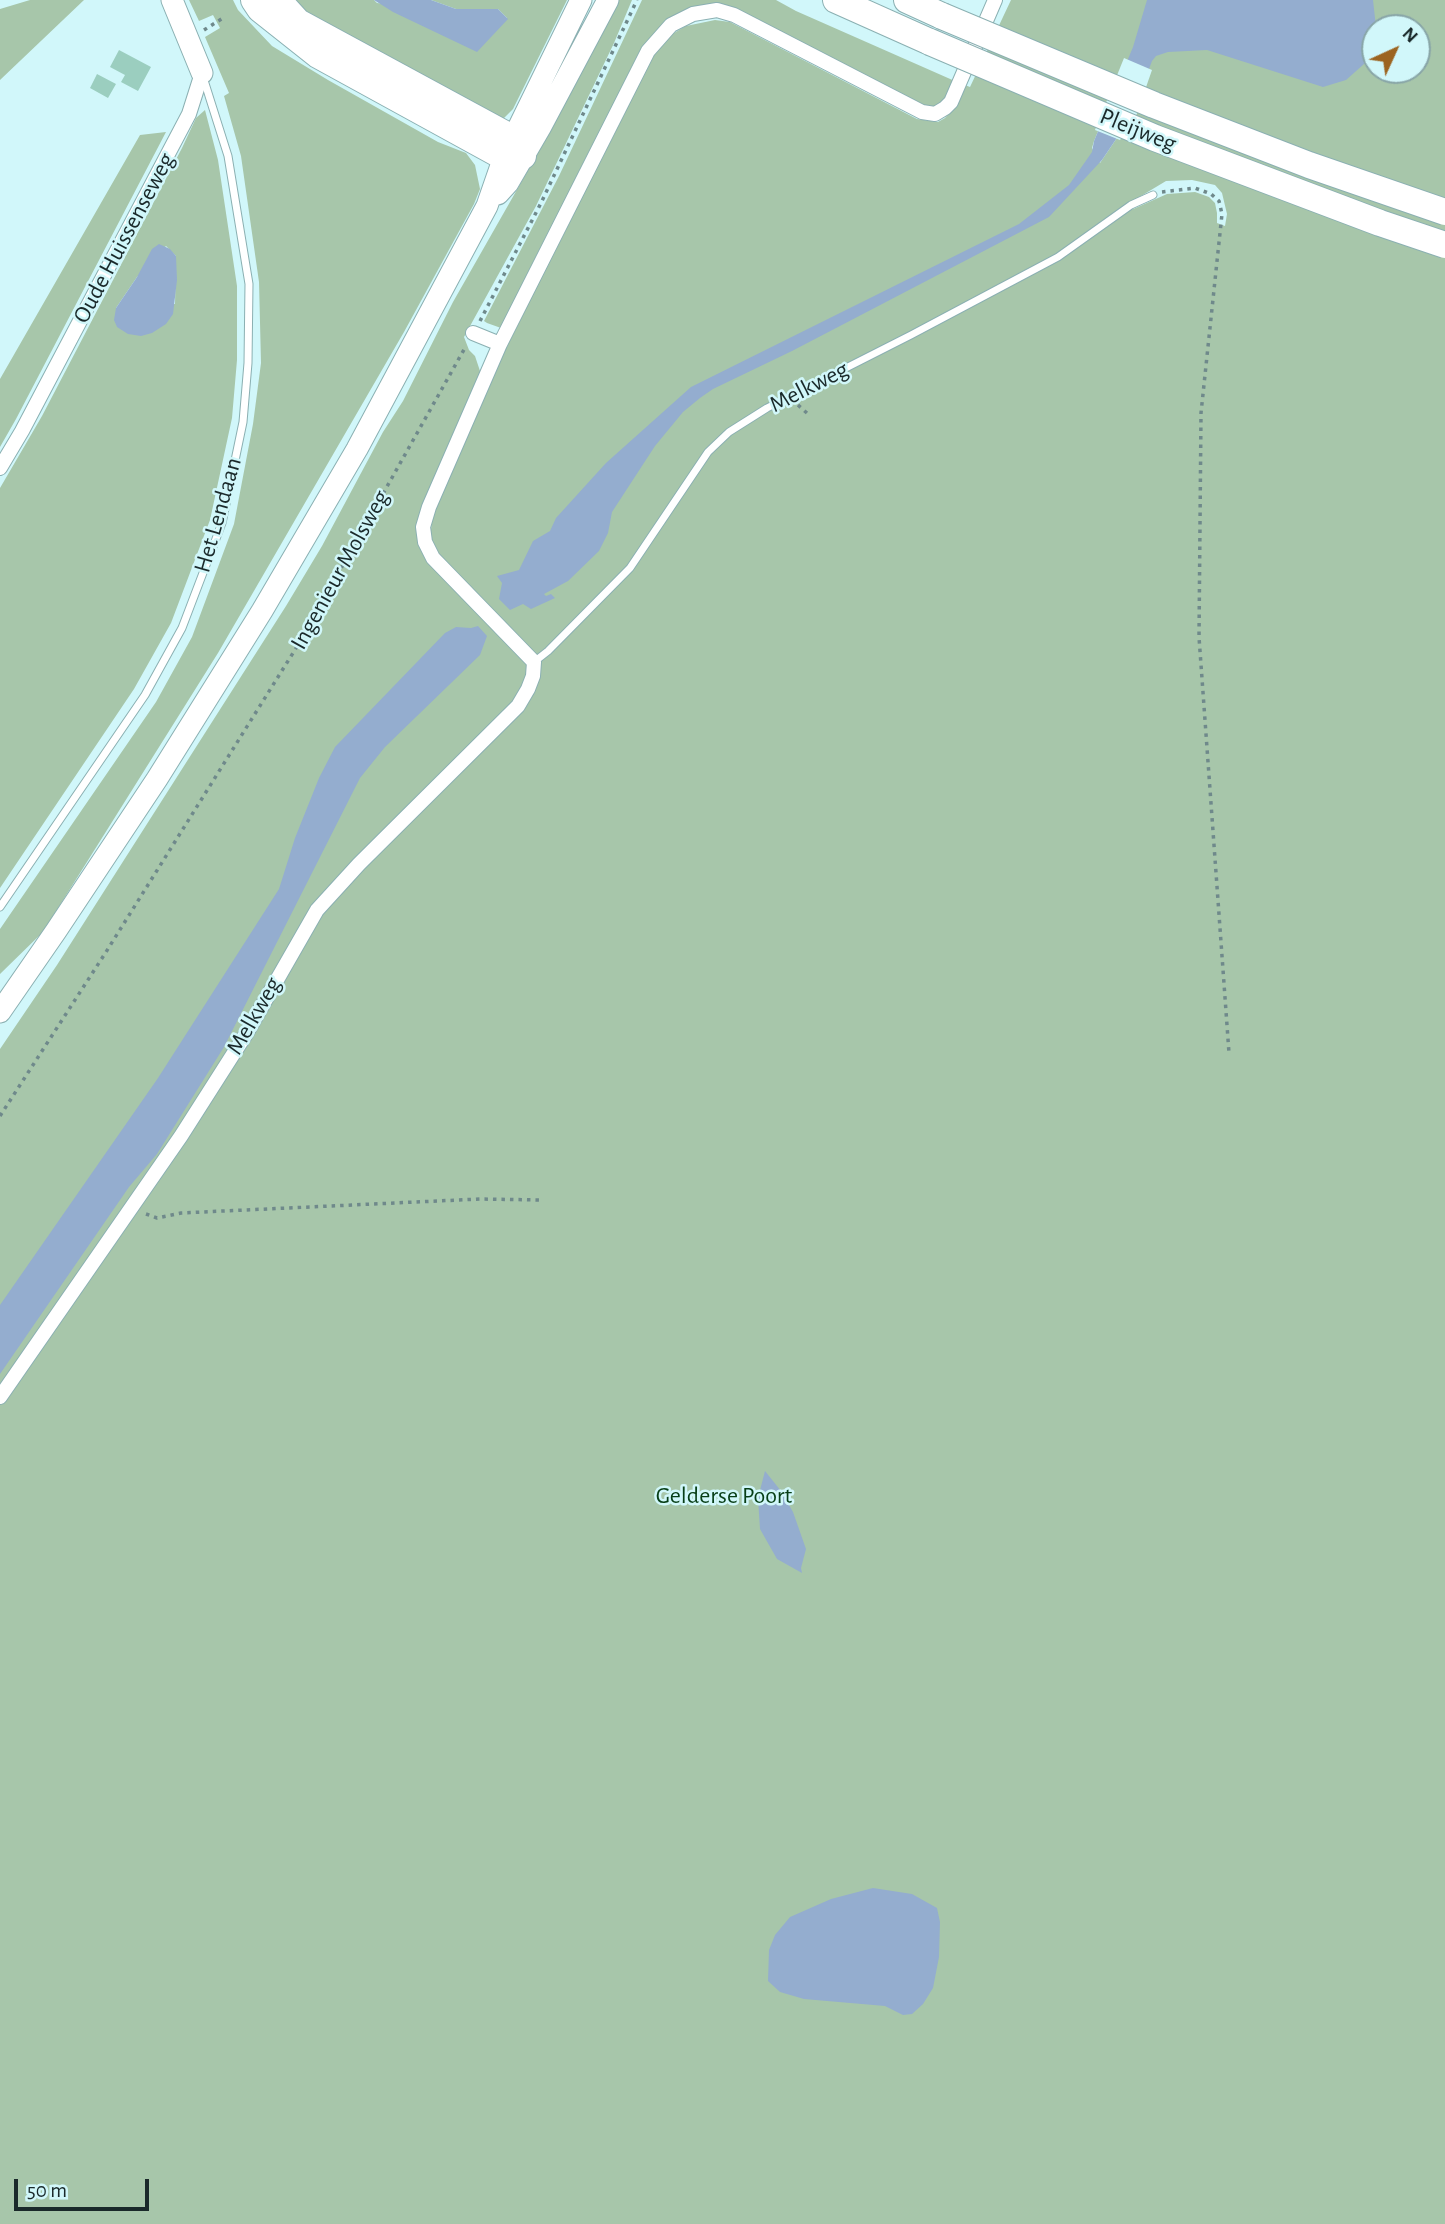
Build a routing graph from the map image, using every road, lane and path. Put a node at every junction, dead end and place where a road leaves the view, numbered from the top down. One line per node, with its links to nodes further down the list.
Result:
1 (173, 0): 10 (main road)
2 (254, 0): 11 (highway)
3 (278, 0): 11 (highway)
4 (581, 0): 11 (main road, Ingenieur Molsweg)
5 (608, 0): 11 (main road, Ingenieur Molsweg)
6 (637, 0): 15 (path, Ingenieur Molsweg)
7 (836, 0): 14 (highway, Pleijweg, bridge)
8 (906, 0): 13 (highway, Pleijweg, bridge)
9 (995, 0): 16 (street)
10 (202, 73): 17 (street, Oude Huissenseweg); 19 (lane, Het Lendaan)
11 (514, 151): 20 (main road, Ingenieur Molsweg)
12 (1153, 195): 18 (lane, Melkweg); 21 (path)
13 (1445, 212)
14 (1445, 245)
15 (473, 332): 16 (street); 22 (path, Ingenieur Molsweg)
16 (500, 344): 18 (street)
17 (0, 468)
18 (534, 662): 24 (street, Melkweg)
19 (0, 907)
20 (0, 1012)
21 (1229, 1053)
22 (0, 1116)
23 (542, 1200): 24 (path)
24 (131, 1209): 25 (street, Melkweg)
25 (0, 1397)

